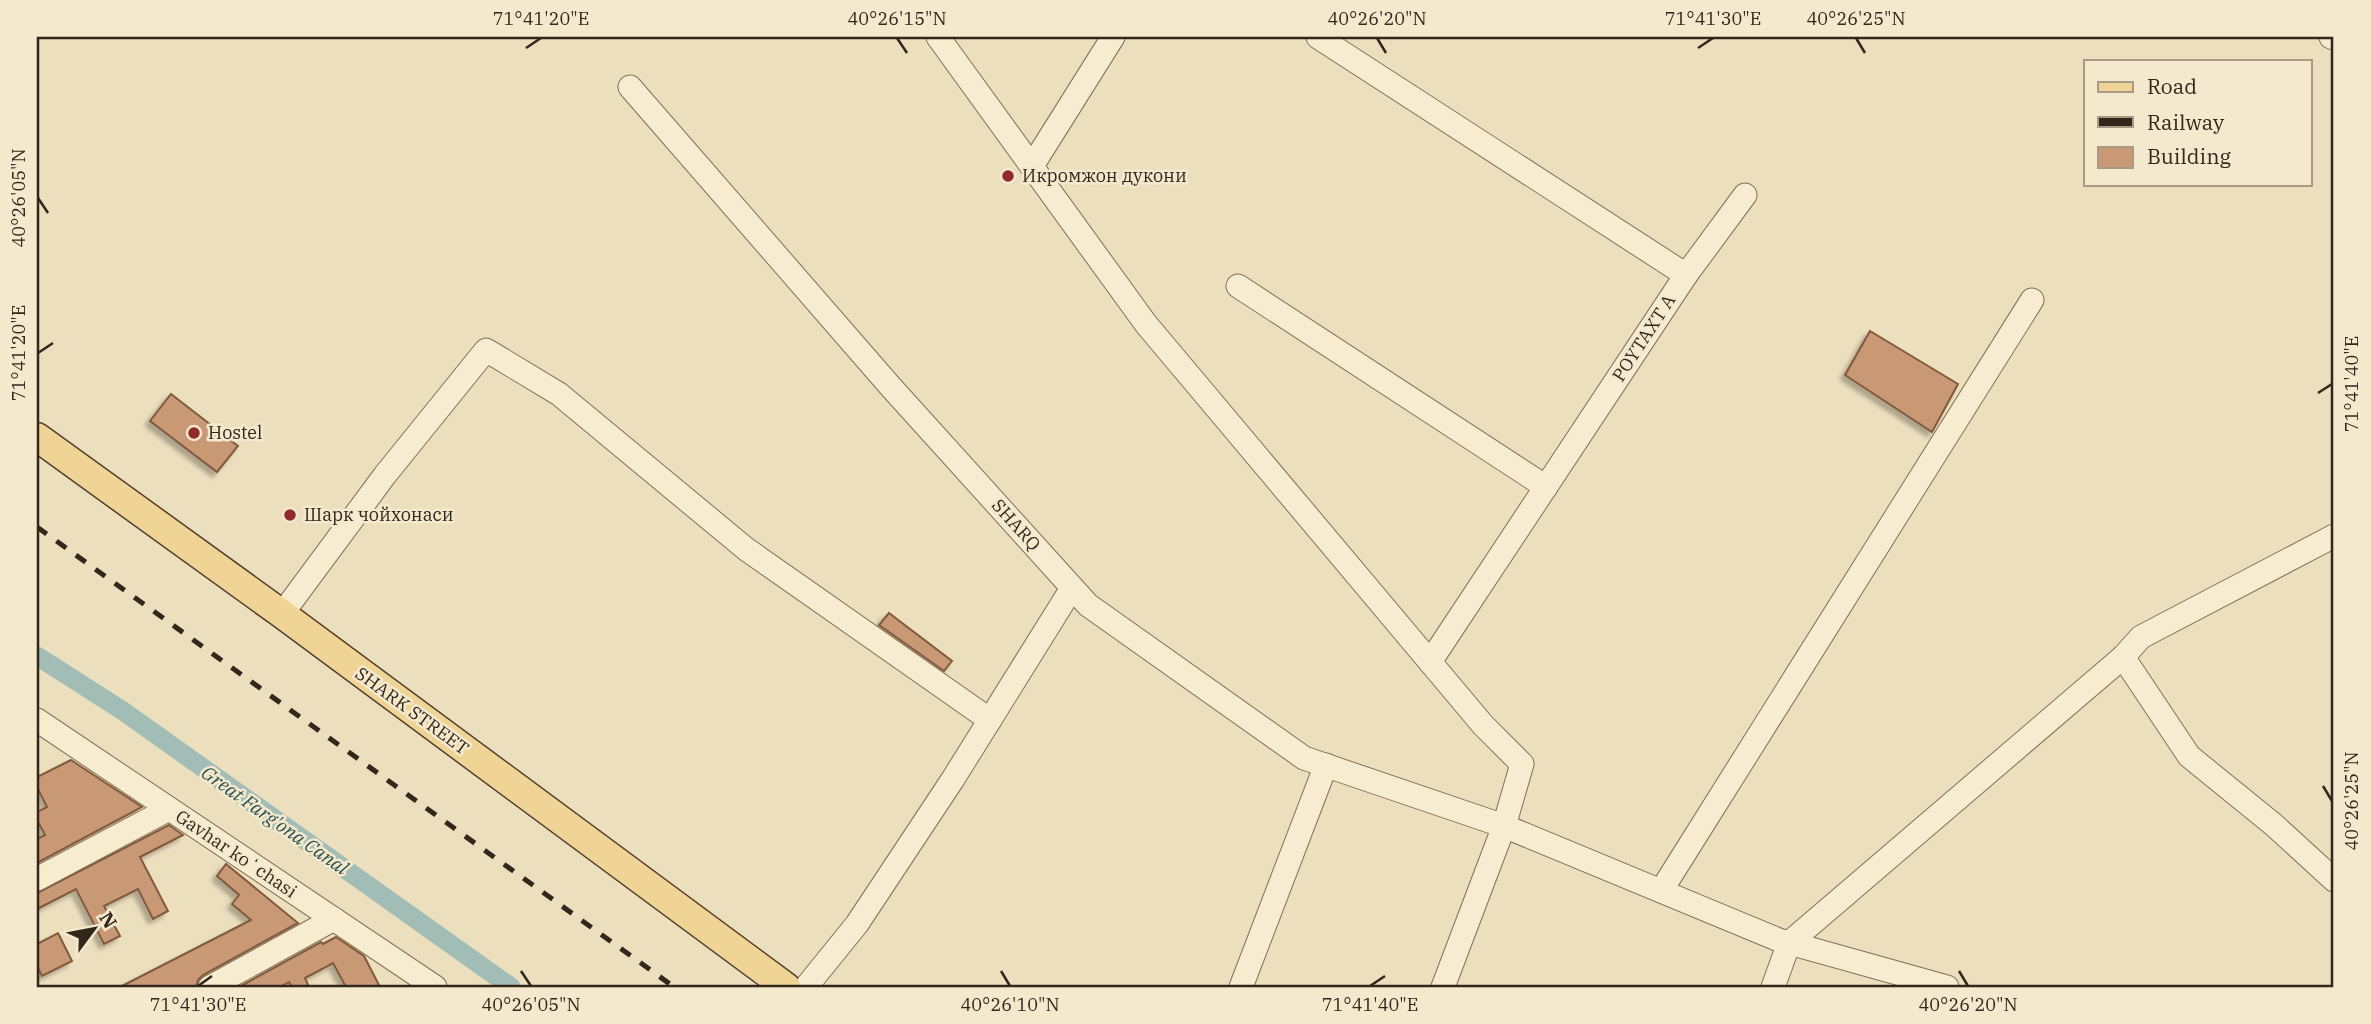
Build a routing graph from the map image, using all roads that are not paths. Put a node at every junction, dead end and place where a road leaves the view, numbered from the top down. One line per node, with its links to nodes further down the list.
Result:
1 (938, 37): 5 (street)
2 (1113, 37): 5 (street)
3 (1318, 37): 7 (street, POYTAXT A)
4 (630, 87): 13 (street, SHARQ)
5 (1032, 166): 16 (street)
6 (1745, 195): 7 (street)
7 (1686, 275): 11 (street, POYTAXT A)
8 (1238, 286): 11 (street)
9 (2032, 300): 24 (street)
10 (37, 437): 14 (main road, SHARK STREET)
11 (1546, 487): 16 (street, POYTAXT A)
12 (2334, 536): 15 (street)
13 (1072, 588): 18 (street); 19 (street, SHARQ)
14 (282, 614): 18 (street); 29 (main road, SHARK STREET)
15 (2123, 657): 23 (street); 26 (street)
16 (1430, 662): 21 (street)
17 (37, 720): 20 (street, Gavhar koʻchasi)
18 (990, 720): 30 (street)
19 (1326, 765): 21 (street, SHARQ); 31 (street)
20 (169, 809): 22 (street); 25 (street, Gavhar koʻchasi)
21 (1504, 826): 24 (street, SHARQ); 32 (street)
22 (37, 879)
23 (2334, 880)
24 (1661, 891): 26 (street, SHARQ)
25 (334, 919): 27 (street); 28 (street, Gavhar koʻchasi)
26 (1789, 943): 33 (street); 34 (street, SHARQ)
27 (210, 987)
28 (435, 987)
29 (786, 987)
30 (806, 987)
31 (1241, 987)
32 (1443, 987)
33 (1773, 987)
34 (1947, 987)

